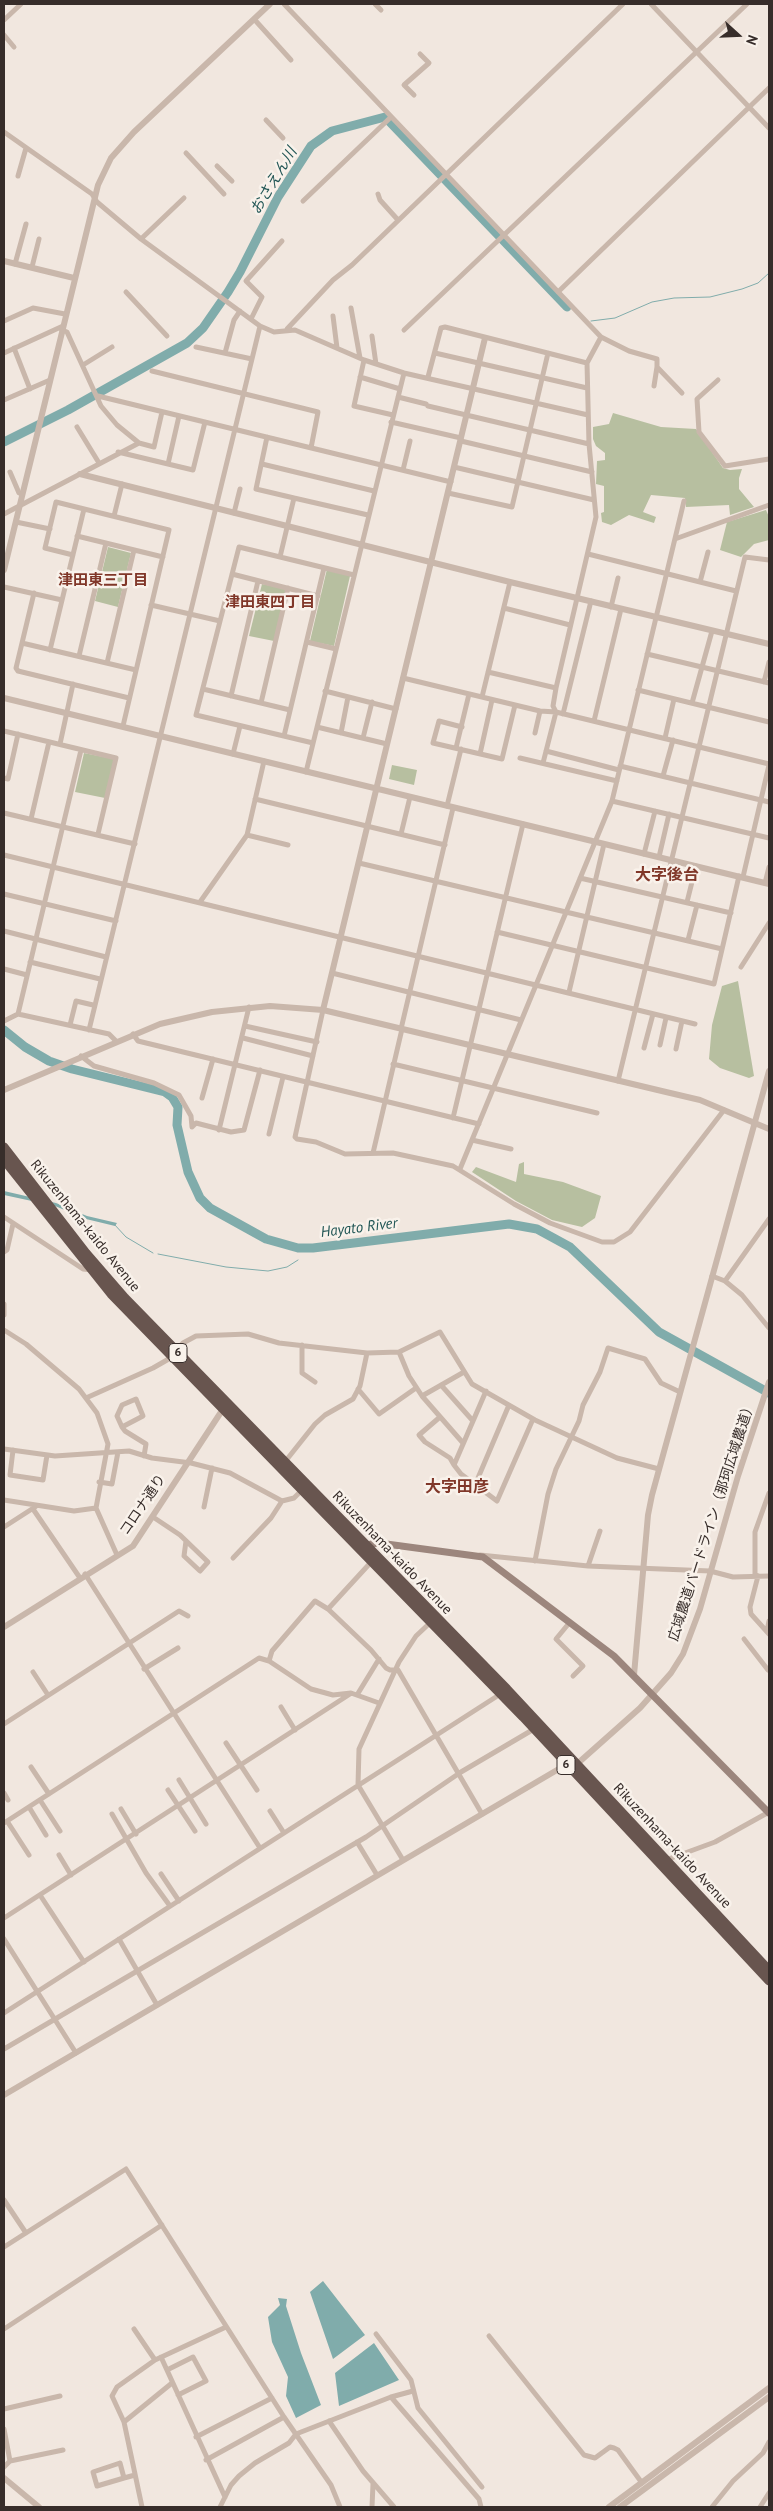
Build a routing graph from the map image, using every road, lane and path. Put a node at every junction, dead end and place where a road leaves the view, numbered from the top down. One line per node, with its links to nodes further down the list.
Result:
1 (21, 4): 10 (street)
2 (270, 4): 9 (street)
3 (284, 4): 19 (street)
4 (375, 4): 8 (street)
5 (623, 4): 27 (street)
6 (651, 4): 13 (street)
7 (747, 4): 13 (street)
8 (381, 10)
9 (254, 19): 15 (street); 32 (street)
10 (4, 20)
11 (4, 35): 12 (street)
12 (14, 46)
13 (697, 51): 18 (street); 37 (street)
14 (420, 54): 17 (street)
15 (291, 60)
16 (769, 88): 18 (street)
17 (414, 95)
18 (750, 107): 21 (street); 46 (street)
19 (391, 117): 27 (street); 34 (street)
20 (266, 120): 23 (street)
21 (769, 128)
22 (4, 132): 24 (street)
23 (284, 138)
24 (26, 148): 28 (street); 32 (street)
25 (186, 153): 30 (street)
26 (218, 166): 29 (street)
27 (445, 174): 35 (street); 37 (street)
28 (18, 176)
29 (232, 182)
30 (224, 194)
31 (378, 194): 35 (street)
32 (94, 196): 39 (street); 44 (street)
33 (184, 198): 39 (street)
34 (303, 201)
35 (398, 220): 55 (street)
36 (26, 224): 42 (street)
37 (503, 234): 46 (street); 56 (street)
38 (39, 239): 43 (street)
39 (141, 239): 48 (street)
40 (282, 241): 51 (street)
41 (4, 261): 42 (street)
42 (16, 264): 43 (street)
43 (32, 267): 44 (street)
44 (74, 278): 49 (street)
45 (126, 292): 57 (street)
46 (558, 292): 59 (street)
47 (351, 308): 70 (street)
48 (240, 311): 51 (street); 66 (street)
49 (65, 314): 52 (street); 54 (street)
50 (333, 316): 64 (street)
51 (251, 319): 53 (street)
52 (4, 321)
53 (260, 326): 55 (street); 69 (street)
54 (62, 328): 63 (street); 74 (street); 81 (street)
55 (287, 329): 64 (street)
56 (404, 330)
57 (167, 336)
58 (372, 336): 73 (street)
59 (601, 337): 72 (street); 75 (street)
60 (485, 338): 67 (street); 68 (street); 71 (street)
61 (196, 346): 66 (street)
62 (112, 347): 74 (street)
63 (14, 348): 65 (street); 84 (street)
64 (337, 348): 70 (street)
65 (4, 353)
66 (225, 353): 69 (street)
67 (435, 353): 71 (street); 79 (street)
68 (548, 353): 72 (street); 80 (street)
69 (252, 359): 89 (street)
70 (362, 359): 73 (street); 78 (street)
71 (479, 363): 80 (street); 85 (street)
72 (587, 363): 86 (street)
73 (376, 364): 77 (street)
74 (83, 365): 90 (street)
75 (657, 367): 83 (street); 88 (street)
76 (152, 371): 89 (street)
77 (404, 373): 79 (street); 87 (street)
78 (360, 377): 87 (street); 95 (street)
79 (428, 377): 85 (street)
80 (542, 378): 86 (street); 93 (street)
81 (50, 380): 84 (street); 128 (street)
82 (718, 380): 112 (street)
83 (654, 386)
84 (30, 388): 92 (street)
85 (473, 388): 93 (street); 98 (street)
86 (587, 388): 96 (street)
87 (400, 389): 91 (street)
88 (682, 393)
89 (243, 394): 102 (street); 109 (street)
90 (98, 396): 94 (street); 107 (street)
91 (398, 397): 95 (street); 98 (street)
92 (4, 400)
93 (536, 403): 96 (street); 103 (street)
94 (162, 412): 97 (street); 107 (street)
95 (393, 415): 100 (street)
96 (588, 415): 108 (street)
97 (179, 416): 99 (street); 114 (street)
98 (466, 416): 103 (street); 105 (street)
99 (205, 422): 102 (street); 114 (street)
100 (391, 422): 105 (street); 116 (street)
101 (77, 427): 113 (street)
102 (234, 429): 104 (street); 134 (street)
103 (530, 430): 108 (street); 111 (street)
104 (267, 437): 109 (street); 115 (street)
105 (461, 440): 111 (street); 117 (street)
106 (410, 441): 118 (street)
107 (138, 442): 110 (street)
108 (589, 444): 120 (street)
109 (311, 448): 116 (street)
110 (118, 452): 113 (street); 114 (street)
111 (524, 456): 120 (street); 123 (street)
112 (769, 459)
113 (99, 463): 121 (street)
114 (168, 464)
115 (262, 464): 126 (street); 129 (street)
116 (380, 465): 118 (street); 126 (street)
117 (454, 467): 122 (street); 123 (street)
118 (403, 470): 122 (street)
119 (10, 472): 128 (street)
120 (592, 472): 130 (street)
121 (80, 474): 124 (street); 133 (street)
122 (451, 482): 127 (street)
123 (518, 482): 127 (street); 130 (street)
124 (122, 484): 134 (street); 138 (street)
125 (240, 490): 136 (street)
126 (374, 491): 139 (street)
127 (448, 493): 153 (street)
128 (22, 494): 133 (street)
129 (294, 498): 139 (street); 141 (street)
130 (594, 500): 149 (street)
131 (684, 500): 144 (street)
132 (769, 505): 144 (street)
133 (19, 506): 137 (street); 140 (street)
134 (215, 508): 136 (street); 176 (street)
135 (84, 509): 138 (street); 142 (street); 143 (street)
136 (234, 513): 141 (street)
137 (4, 514)
138 (114, 516): 151 (street)
139 (368, 516): 146 (street)
140 (16, 522): 142 (street); 156 (street)
141 (288, 525): 146 (street); 152 (street)
142 (50, 529): 150 (street)
143 (78, 536): 145 (street); 150 (street)
144 (675, 539): 159 (street)
145 (106, 543): 147 (street); 188 (street)
146 (361, 543): 153 (street); 158 (street)
147 (134, 550): 151 (street); 190 (street)
148 (708, 552): 163 (street)
149 (588, 554): 159 (street); 169 (street)
150 (73, 555): 170 (street)
151 (163, 557): 172 (street)
152 (280, 557): 155 (street); 157 (street)
153 (432, 560): 162 (street); 195 (street)
154 (769, 560): 166 (street)
155 (324, 568): 158 (street); 168 (street)
156 (4, 570)
157 (232, 574): 161 (street); 178 (street)
158 (354, 574): 185 (street)
159 (666, 574): 163 (street); 177 (street)
160 (618, 578): 173 (street)
161 (258, 581): 165 (street); 203 (street)
162 (510, 582): 169 (street); 174 (street)
163 (700, 582): 166 (street)
164 (4, 586): 167 (street)
165 (288, 588): 168 (street); 211 (street)
166 (736, 592): 181 (street)
167 (34, 594): 170 (street); 183 (street)
168 (318, 596): 182 (street)
169 (577, 598): 171 (street); 179 (street)
170 (62, 600): 186 (street)
171 (591, 601): 173 (street); 220 (street)
172 (152, 605): 176 (street); 192 (street)
173 (611, 607): 175 (street)
174 (504, 608): 179 (street); 194 (street)
175 (621, 609): 177 (street); 221 (street)
176 (189, 614): 178 (street); 232 (street)
177 (656, 618): 180 (street); 187 (street)
178 (220, 621): 199 (street)
179 (570, 624): 198 (street)
180 (712, 630): 181 (street); 191 (street)
181 (726, 634): 184 (street); 193 (street)
182 (307, 642): 185 (street); 216 (street)
183 (22, 643): 186 (street); 197 (street)
184 (769, 644)
185 (336, 649): 201 (street)
186 (50, 650): 188 (street)
187 (647, 654): 191 (street); 200 (street)
188 (78, 656): 190 (street)
189 (769, 662): 196 (street)
190 (106, 663): 192 (street)
191 (702, 667): 193 (street); 212 (street)
192 (136, 670): 207 (street)
193 (717, 671): 196 (street); 214 (street)
194 (488, 672): 198 (street); 205 (street)
195 (403, 678): 202 (street); 215 (street)
196 (767, 682)
197 (74, 684): 207 (street); 219 (street)
198 (556, 688): 218 (street)
199 (203, 689): 203 (street); 224 (street)
200 (638, 690): 208 (street); 227 (street)
201 (325, 691): 204 (street); 225 (street)
202 (470, 694): 205 (street); 226 (street)
203 (231, 696): 211 (street)
204 (348, 697): 210 (street); 229 (street)
205 (482, 697): 209 (street)
206 (4, 698): 219 (street)
207 (129, 698): 223 (street)
208 (674, 699): 212 (street); 235 (street)
209 (492, 700): 213 (street); 246 (street)
210 (372, 702): 215 (street); 234 (street)
211 (261, 703): 216 (street)
212 (692, 704): 214 (street)
213 (516, 705): 217 (street); 246 (street)
214 (708, 707): 222 (street); 241 (street)
215 (396, 709): 240 (street)
216 (290, 710): 233 (street)
217 (540, 711): 218 (street); 230 (street)
218 (556, 712): 220 (street); 244 (street)
219 (67, 713): 223 (street); 239 (street)
220 (563, 714): 221 (street)
221 (594, 721): 227 (street)
222 (769, 722)
223 (123, 726): 232 (street)
224 (240, 726): 233 (street); 245 (street)
225 (317, 727): 229 (street); 238 (street)
226 (462, 727): 242 (street); 242 (street)
227 (629, 730): 235 (street); 251 (street)
228 (4, 731): 231 (street)
229 (341, 733): 234 (street)
230 (535, 733)
231 (18, 734): 237 (street); 254 (street)
232 (160, 735): 245 (street); 278 (street)
233 (284, 736): 238 (street)
234 (363, 738): 240 (street)
235 (665, 738): 236 (street)
236 (673, 740): 241 (street); 253 (street)
237 (49, 742): 239 (street); 268 (street)
238 (313, 743): 252 (street)
239 (60, 744): 243 (street)
240 (388, 744): 257 (street)
241 (699, 747): 250 (street); 256 (street)
242 (459, 749): 246 (street); 263 (street)
243 (81, 750): 271 (street); 272 (street)
244 (546, 751): 249 (street); 251 (street)
245 (233, 754): 248 (street)
246 (480, 754)
247 (520, 758): 249 (street)
248 (264, 761): 252 (street); 259 (street)
249 (543, 763): 255 (street)
250 (769, 764): 260 (street)
251 (620, 768): 253 (street); 255 (street)
252 (306, 772): 257 (street)
253 (663, 776): 256 (street)
254 (4, 778)
255 (617, 781): 261 (street)
256 (690, 783): 260 (street); 267 (street)
257 (377, 788): 258 (street); 270 (street)
258 (410, 797): 263 (street); 273 (street)
259 (256, 799): 270 (street); 275 (street)
260 (761, 800): 262 (street); 274 (street)
261 (612, 801): 264 (street); 277 (street)
262 (769, 802)
263 (450, 807): 269 (street); 281 (street)
264 (655, 811): 266 (street); 282 (street)
265 (4, 813): 268 (street)
266 (668, 814): 267 (street); 284 (street)
267 (682, 818): 274 (street); 285 (street)
268 (31, 819): 271 (street)
269 (523, 824): 277 (street); 297 (street)
270 (368, 826): 273 (street); 286 (street)
271 (64, 827): 272 (street); 288 (street)
272 (98, 834): 278 (street)
273 (401, 834): 281 (street)
274 (753, 834): 276 (street); 290 (street)
275 (247, 835): 280 (street); 299 (street)
276 (769, 838)
277 (595, 842): 279 (street); 291 (street)
278 (134, 844): 294 (street)
279 (604, 844): 282 (street); 293 (street)
280 (288, 845)
281 (445, 845): 292 (street)
282 (644, 854): 284 (street)
283 (4, 855): 288 (street)
284 (659, 857): 285 (street)
285 (672, 860): 287 (street); 298 (street)
286 (359, 862): 292 (street); 311 (street)
287 (696, 866): 290 (street); 300 (street)
288 (54, 867): 294 (street); 301 (street)
289 (769, 867): 295 (street)
290 (741, 877): 295 (street); 304 (street)
291 (580, 878): 293 (street); 303 (street)
292 (436, 881): 297 (street); 317 (street)
293 (595, 882): 298 (street); 305 (street)
294 (125, 884): 299 (street); 306 (street)
295 (767, 884)
296 (4, 894): 301 (street)
297 (506, 897): 303 (street); 309 (street)
298 (663, 897): 300 (street); 310 (street)
299 (200, 902): 311 (street)
300 (687, 902): 302 (street)
301 (46, 903): 306 (street); 313 (street)
302 (697, 905): 304 (street); 312 (street)
303 (566, 912): 305 (street); 314 (street)
304 (731, 913): 315 (street)
305 (587, 916): 310 (street); 316 (street)
306 (116, 921): 318 (street)
307 (769, 923): 320 (street)
308 (4, 931): 313 (street)
309 (497, 932): 314 (street); 323 (street)
310 (654, 932): 312 (street); 321 (street)
311 (341, 938): 317 (street); 324 (street)
312 (688, 940): 315 (street)
313 (36, 941): 318 (street); 319 (street)
314 (552, 945): 316 (street); 327 (street)
315 (722, 949): 321 (street)
316 (579, 952): 321 (street); 329 (street)
317 (418, 956): 323 (street); 328 (street)
318 (106, 957): 326 (street)
319 (30, 962): 325 (street); 326 (street)
320 (741, 967)
321 (646, 968): 332 (street)
322 (4, 969): 325 (street)
323 (488, 972): 327 (street); 334 (street)
324 (332, 974): 328 (street); 333 (street)
325 (26, 975): 335 (street)
326 (100, 979): 330 (street)
327 (536, 984): 329 (street); 339 (street)
328 (409, 992): 334 (street); 344 (street)
329 (569, 992): 332 (street)
330 (93, 1006): 342 (street); 345 (street)
331 (249, 1007): 333 (street); 343 (street); 346 (street)
332 (636, 1009): 336 (street); 364 (street)
333 (323, 1010): 344 (street); 349 (street)
334 (479, 1010): 339 (street); 351 (street)
335 (18, 1014): 338 (street); 342 (street)
336 (653, 1014): 337 (street); 352 (street)
337 (666, 1018): 340 (street); 350 (street)
338 (5, 1020)
339 (521, 1020): 354 (street)
340 (682, 1021): 341 (street); 353 (street)
341 (695, 1024)
342 (70, 1025): 345 (street)
343 (245, 1026): 347 (street); 349 (street)
344 (401, 1029): 351 (street); 358 (street)
345 (88, 1030): 348 (street)
346 (133, 1034): 348 (street); 357 (street)
347 (243, 1038): 355 (street); 359 (street)
348 (116, 1041): 356 (street)
349 (317, 1042): 355 (street)
350 (660, 1045)
351 (470, 1046): 354 (street); 363 (street)
352 (644, 1048)
353 (676, 1049)
354 (507, 1055): 364 (street); 367 (street)
355 (313, 1056): 365 (street)
356 (78, 1058): 368 (street); 378 (street)
357 (212, 1059): 359 (street); 370 (street)
358 (393, 1064): 363 (street); 371 (street)
359 (235, 1065): 360 (street); 378 (street)
360 (260, 1070): 362 (street); 378 (street)
361 (769, 1071): 369 (street)
362 (282, 1076): 365 (street); 379 (street)
363 (462, 1080): 367 (street); 374 (street)
364 (618, 1081): 372 (street)
365 (306, 1083): 371 (street); 383 (street)
366 (769, 1083): 369 (street)
367 (494, 1087): 373 (street); 376 (street)
368 (4, 1090)
369 (763, 1093): 375 (street)
370 (202, 1098)
371 (384, 1102): 374 (street); 383 (street)
372 (724, 1110): 375 (street); 385 (street)
373 (597, 1113)
374 (453, 1118): 376 (street)
375 (756, 1122): 377 (street); 391 (street)
376 (479, 1124): 380 (street)
377 (769, 1129)
378 (219, 1130)
379 (270, 1134)
380 (472, 1140): 382 (street); 385 (street)
381 (4, 1147): 390 (highway, Rikuzenhama-kaido Avenue / 6)
382 (511, 1149)
383 (373, 1153): 385 (street)
384 (4, 1160): 390 (highway, Rikuzenhama-kaido Avenue / 6)
385 (460, 1169)
386 (5, 1219): 388 (street)
387 (769, 1219): 392 (street)
388 (13, 1224): 389 (street); 390 (street)
389 (4, 1252)
390 (94, 1268): 398 (highway, Rikuzenhama-kaido Avenue / 6)
391 (712, 1276): 392 (street); 408 (street)
392 (725, 1281): 395 (street)
393 (4, 1304): 394 (street)
394 (4, 1315)
395 (769, 1328)
396 (4, 1330): 410 (street)
397 (302, 1345): 398 (street); 400 (street); 402 (street)
398 (173, 1352): 410 (street); 412 (highway, Rikuzenhama-kaido Avenue / 6)
399 (399, 1352): 400 (street); 401 (street); 405 (street)
400 (367, 1353): 406 (street)
401 (464, 1372): 404 (street); 407 (street)
402 (315, 1382)
403 (769, 1382): 452 (street, 広域農道バードライン（那珂広域農道）)
404 (441, 1385): 409 (street); 415 (street)
405 (416, 1388): 406 (street); 409 (street)
406 (358, 1389): 426 (street)
407 (486, 1391): 411 (street); 415 (street)
408 (680, 1392): 417 (street); 429 (street)
409 (422, 1396): 413 (street)
410 (86, 1398): 421 (street)
411 (509, 1405): 414 (street); 431 (street)
412 (225, 1406): 425 (street, コロナ通り); 426 (highway, Rikuzenhama-kaido Avenue / 6)
413 (440, 1417): 418 (street); 427 (street)
414 (533, 1419): 417 (street); 431 (street)
415 (472, 1421): 418 (street)
416 (122, 1427): 416 (street); 424 (street)
417 (572, 1437): 429 (street); 449 (street)
418 (463, 1443): 427 (street)
419 (4, 1449): 420 (street)
420 (13, 1450): 423 (street); 423 (street)
421 (107, 1452): 422 (street); 423 (street); 430 (street)
422 (118, 1452): 424 (street); 430 (street)
423 (47, 1455)
424 (144, 1456): 425 (street)
425 (186, 1463): 428 (street); 440 (street, コロナ通り)
426 (283, 1465): 432 (highway, Rikuzenhama-kaido Avenue / 6); 444 (highway, Rikuzenhama-kaido Avenue / 6)
427 (454, 1465): 431 (street)
428 (212, 1468): 435 (street); 437 (street)
429 (659, 1469): 451 (street)
430 (99, 1482): 438 (street)
431 (475, 1485)
432 (302, 1490): 435 (street); 444 (highway, Rikuzenhama-kaido Avenue / 6)
433 (769, 1494): 454 (street)
434 (4, 1500): 436 (street)
435 (282, 1501): 447 (street)
436 (39, 1505): 438 (street); 439 (street)
437 (204, 1507)
438 (96, 1508): 445 (street)
439 (33, 1509): 441 (street); 453 (street)
440 (153, 1517): 443 (street); 445 (street, コロナ通り)
441 (4, 1527)
442 (600, 1531): 450 (street)
443 (186, 1541): 443 (street)
444 (365, 1548): 446 (main road); 448 (highway, Rikuzenhama-kaido Avenue / 6)
445 (117, 1555): 453 (street, コロナ通り)
446 (480, 1555): 449 (street); 460 (main road)
447 (233, 1558)
448 (374, 1558): 456 (street); 458 (highway, Rikuzenhama-kaido Avenue / 6)
449 (535, 1561): 450 (street)
450 (588, 1566): 451 (street)
451 (644, 1568): 452 (street); 472 (street)
452 (710, 1571): 454 (street); 478 (street, 広域農道バードライン（那珂広域農道）)
453 (82, 1576): 461 (street, コロナ通り); 464 (street)
454 (756, 1576): 455 (street); 462 (street)
455 (769, 1576)
456 (328, 1609): 466 (street); 467 (street)
457 (188, 1616): 464 (street)
458 (433, 1619): 470 (street); 474 (highway, Rikuzenhama-kaido Avenue / 6)
459 (769, 1621): 462 (street)
460 (570, 1622): 472 (main road); 473 (street)
461 (4, 1627)
462 (768, 1632)
463 (744, 1639): 468 (street)
464 (128, 1644): 469 (street); 476 (street)
465 (178, 1648): 469 (street)
466 (379, 1659): 470 (street); 477 (street)
467 (269, 1661): 475 (street); 481 (street)
468 (769, 1668)
469 (144, 1669): 481 (street)
470 (394, 1671): 479 (street); 485 (street)
471 (33, 1672): 476 (street)
472 (634, 1675): 478 (main road)
473 (573, 1676)
474 (503, 1692): 483 (highway, Rikuzenhama-kaido Avenue / 6); 485 (street); 487 (highway, Rikuzenhama-kaido Avenue / 6)
475 (351, 1693): 477 (street); 484 (street)
476 (48, 1695): 482 (street)
477 (357, 1695): 479 (street)
478 (653, 1695): 487 (street, 広域農道バードライン（那珂広域農道）); 506 (main road)
479 (379, 1703): 494 (street)
480 (281, 1707): 484 (street)
481 (174, 1714): 493 (street); 498 (street)
482 (4, 1724)
483 (534, 1729): 489 (highway, Rikuzenhama-kaido Avenue / 6); 491 (street)
484 (295, 1730): 488 (street)
485 (438, 1734): 491 (street); 494 (street)
486 (226, 1743): 488 (street)
487 (577, 1764): 489 (street); 523 (highway, Rikuzenhama-kaido Avenue / 6)
488 (242, 1765): 493 (street); 496 (street)
489 (566, 1765): 508 (street); 536 (highway, Rikuzenhama-kaido Avenue / 6)
490 (31, 1767): 498 (street)
491 (459, 1774): 508 (street); 511 (street)
492 (179, 1780): 499 (street)
493 (217, 1782): 499 (street); 519 (street)
494 (358, 1786): 511 (street); 514 (street)
495 (168, 1790): 502 (street)
496 (257, 1790)
497 (4, 1793): 500 (street)
498 (49, 1794): 501 (street)
499 (191, 1798): 502 (street); 510 (street)
500 (8, 1800)
501 (40, 1800): 503 (street); 512 (street)
502 (179, 1806): 513 (street); 515 (street)
503 (29, 1807): 509 (street); 516 (street)
504 (121, 1809): 515 (street)
505 (270, 1811): 514 (street)
506 (769, 1813): 523 (street)
507 (112, 1814): 517 (street)
508 (482, 1814): 522 (street)
509 (5, 1822): 520 (street)
510 (206, 1824)
511 (381, 1826): 518 (street); 522 (street)
512 (60, 1831)
513 (195, 1831)
514 (284, 1833): 519 (street)
515 (136, 1834): 517 (street)
516 (46, 1835)
517 (125, 1841): 525 (street); 529 (street)
518 (357, 1842): 526 (street); 534 (street)
519 (260, 1848): 528 (street)
520 (29, 1855)
521 (59, 1855): 525 (street)
522 (402, 1860): 526 (street)
523 (665, 1860): 535 (highway, Rikuzenhama-kaido Avenue / 6)
524 (161, 1874): 528 (street)
525 (71, 1875): 527 (street)
526 (377, 1875): 538 (street)
527 (40, 1895): 530 (street); 533 (street)
528 (179, 1900): 529 (street)
529 (170, 1906): 532 (street)
530 (4, 1918)
531 (4, 1939): 537 (street)
532 (119, 1939): 533 (street); 534 (street)
533 (84, 1962): 537 (street)
534 (136, 1969): 538 (street); 540 (street)
535 (769, 1970)
536 (769, 1981)
537 (37, 1992): 539 (street); 540 (street)
538 (157, 2005): 542 (street)
539 (4, 2011)
540 (54, 2019): 541 (street); 542 (street)
541 (4, 2049)
542 (76, 2053): 543 (street)
543 (4, 2096)
544 (4, 2200): 546 (street)
545 (162, 2225): 546 (street); 548 (street); 549 (street)
546 (26, 2233): 547 (street)
547 (4, 2248)
548 (226, 2327): 553 (street); 563 (street)
549 (4, 2329)
550 (134, 2330): 554 (street)
551 (376, 2334): 558 (street)
552 (488, 2336): 580 (street)
553 (161, 2357): 554 (street); 555 (street)
554 (154, 2360): 567 (street)
555 (167, 2370): 556 (street); 559 (street)
556 (172, 2383): 559 (street); 567 (street)
557 (769, 2388): 580 (street)
558 (413, 2390): 561 (street); 581 (street)
559 (178, 2395): 570 (street)
560 (60, 2396): 564 (street)
561 (391, 2397): 566 (street); 591 (street)
562 (769, 2397): 593 (street)
563 (272, 2398): 565 (street); 570 (street)
564 (4, 2409)
565 (284, 2417): 569 (street); 573 (street)
566 (329, 2421): 569 (street); 579 (street)
567 (124, 2422): 576 (street)
568 (4, 2430): 574 (street)
569 (296, 2434): 583 (street); 588 (street)
570 (196, 2437): 573 (street)
571 (769, 2442): 594 (street)
572 (63, 2450): 574 (street)
573 (206, 2460): 583 (street)
574 (10, 2461): 575 (street)
575 (4, 2467)
576 (135, 2475): 578 (street); 584 (street)
577 (4, 2478): 585 (street)
578 (124, 2478): 578 (street)
579 (373, 2483): 589 (street); 590 (street)
580 (642, 2483): 592 (street)
581 (482, 2488)
582 (769, 2493): 595 (street)
583 (225, 2497): 587 (street)
584 (142, 2506): 586 (street)
585 (39, 2507)
586 (136, 2507)
587 (220, 2507)
588 (340, 2507)
589 (372, 2507)
590 (394, 2507)
591 (481, 2507)
592 (609, 2507)
593 (620, 2507)
594 (712, 2507)
595 (760, 2507)

